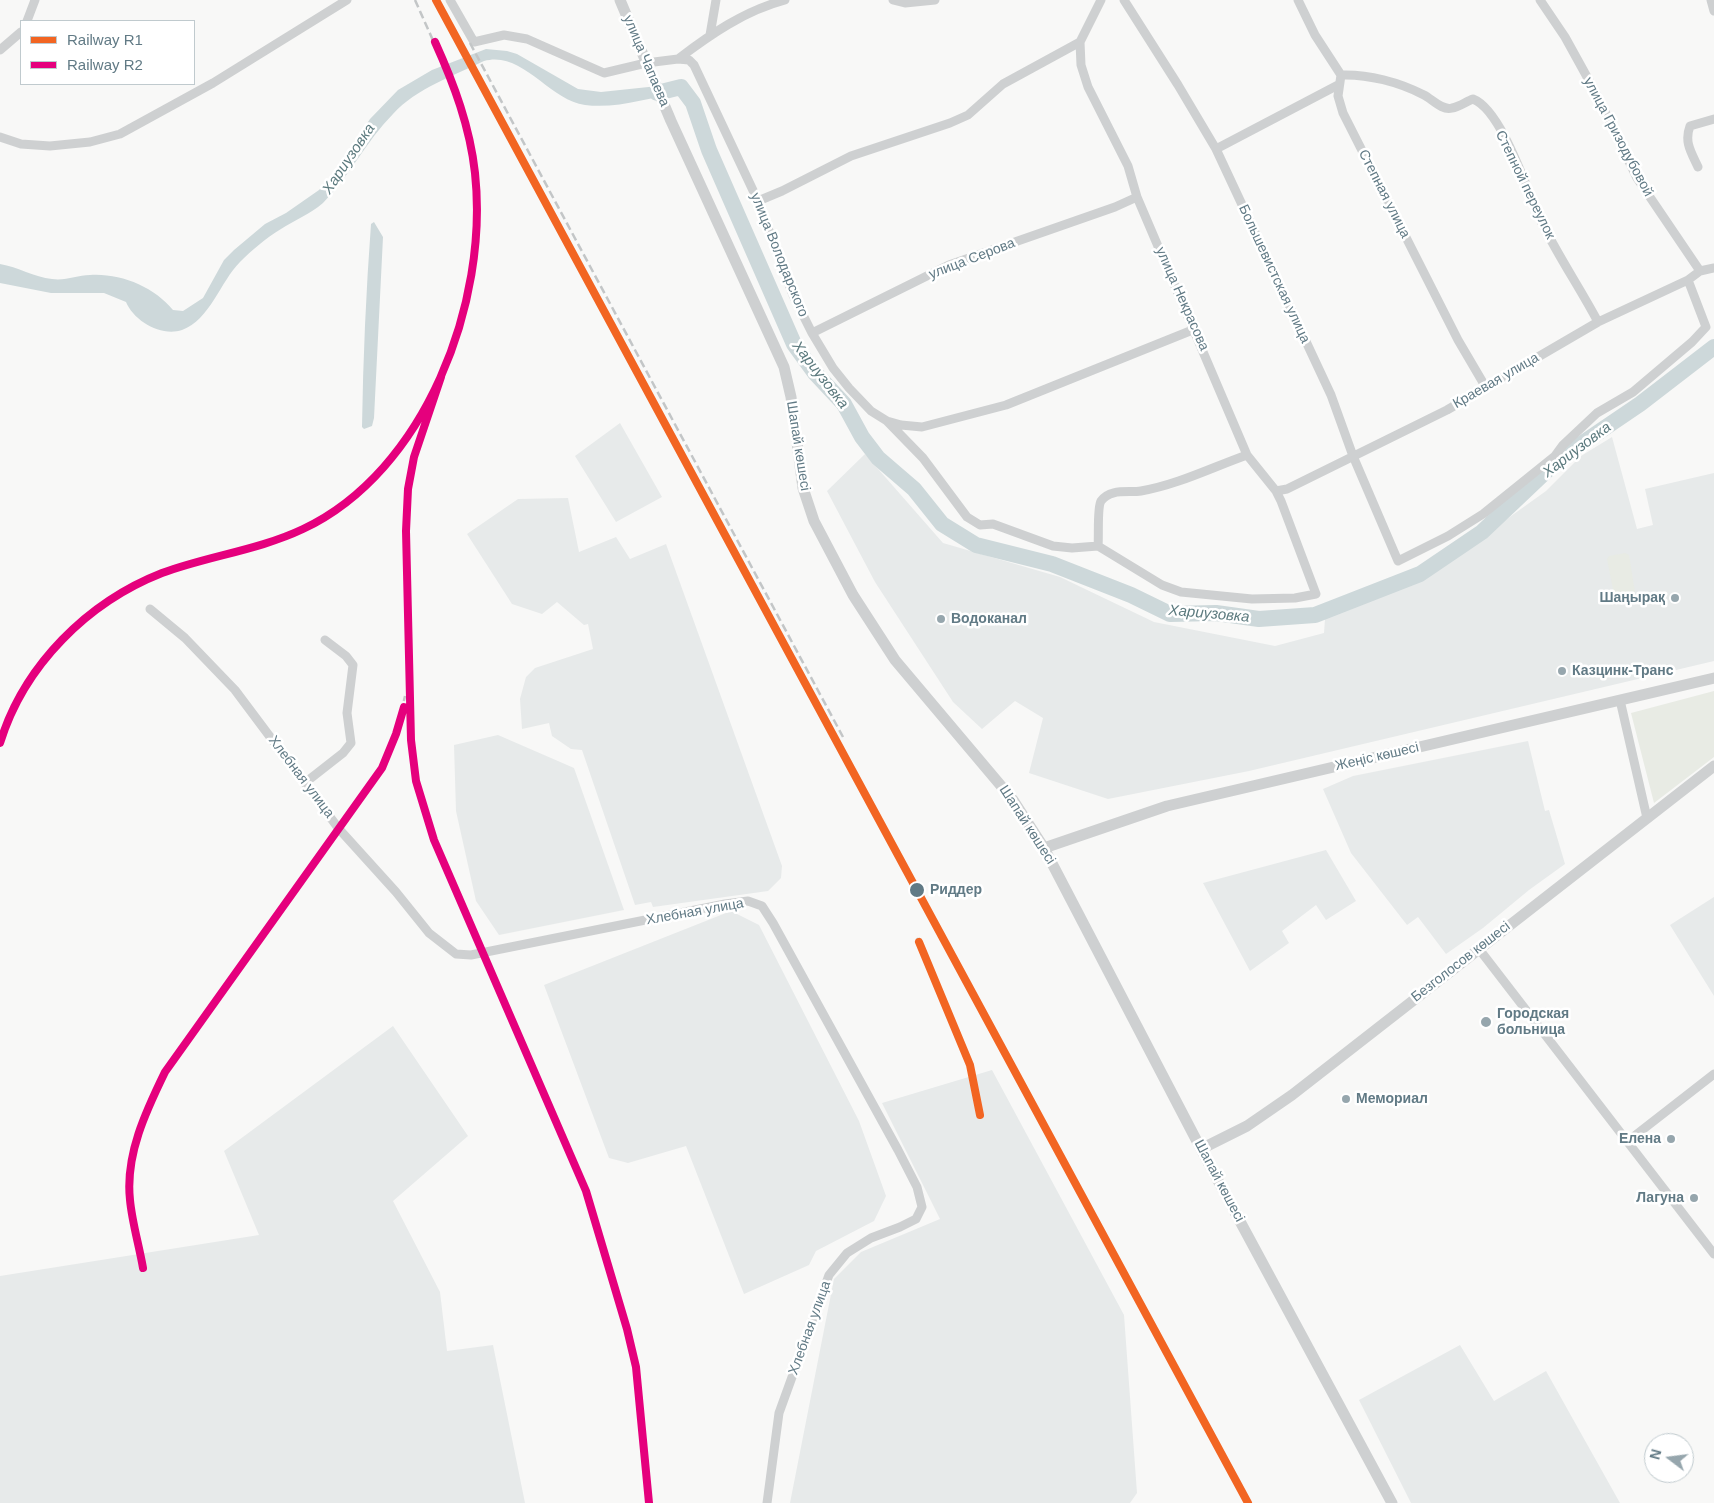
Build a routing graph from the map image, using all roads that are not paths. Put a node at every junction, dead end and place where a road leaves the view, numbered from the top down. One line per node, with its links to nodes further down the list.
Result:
1 (347, 0): 26 (street)
2 (450, 0): 21 (street)
3 (620, 0): 21 (street, улица Чапаева)
4 (716, 0): 17 (street)
5 (785, 0): 17 (street)
6 (893, 0): 7 (street)
7 (935, 0)
8 (1102, 0): 18 (street)
9 (1124, 0): 27 (street, Большевистская улица)
10 (1298, 0): 22 (street)
11 (1540, 0): 32 (street, улица Гризодубовой)
12 (1711, 0): 14 (street)
13 (37, 1): 15 (street)
14 (1714, 11)
15 (28, 20)
16 (20, 33): 19 (street)
17 (710, 35): 20 (street)
18 (1080, 42): 29 (street, улица Некрасова); 30 (street)
19 (0, 50)
20 (678, 59): 21 (street); 30 (street, улица Володарского)
21 (646, 62): 25 (street, улица Чапаева)
22 (1341, 74): 23 (street, Степная улица); 34 (street, Степной переулок)
23 (1338, 85): 27 (street); 37 (street, Степная улица)
24 (1714, 119): 28 (street)
25 (671, 121): 50 (street, Шапай көшесі)
26 (0, 138)
27 (1216, 149): 40 (street, Большевистская улица)
28 (1698, 167)
29 (1137, 197): 35 (street, улица Некрасова); 36 (street, улица Серова)
30 (758, 201): 36 (street, улица Володарского)
31 (1714, 268): 32 (street, Краевая улица)
32 (1700, 271): 33 (street, Краевая улица)
33 (1688, 280): 34 (street, Краевая улица); 40 (street, Большевистская улица)
34 (1598, 322): 37 (street, Краевая улица)
35 (1195, 329): 38 (street, улица Володарского); 39 (street, улица Некрасова)
36 (812, 333): 38 (street, улица Володарского)
37 (1484, 386): 40 (street, Краевая улица)
38 (886, 421): 42 (street)
39 (1247, 454): 41 (street, улица Некрасова); 42 (street)
40 (1353, 456): 41 (street, Краевая улица)
41 (1276, 491): 42 (street, улица Некрасова)
42 (1098, 546)
43 (150, 609): 48 (street, Хлебная улица)
44 (325, 640): 48 (street)
45 (1714, 678): 46 (street, Жеңіс көшесі)
46 (1620, 700): 49 (street); 50 (street, Жеңіс көшесі)
47 (1714, 766): 49 (street, Безголосов көшесі)
48 (306, 782): 56 (street, Хлебная улица)
49 (1647, 818): 51 (street, Безголосов көшесі)
50 (1044, 848): 54 (street, Шапай көшесі)
51 (1479, 949): 53 (street); 54 (street, Безголосов көшесі)
52 (1714, 1074): 53 (street)
53 (1628, 1141): 55 (street)
54 (1201, 1149): 57 (street, Шапай көшесі)
55 (1714, 1254)
56 (767, 1503)
57 (1392, 1503)

